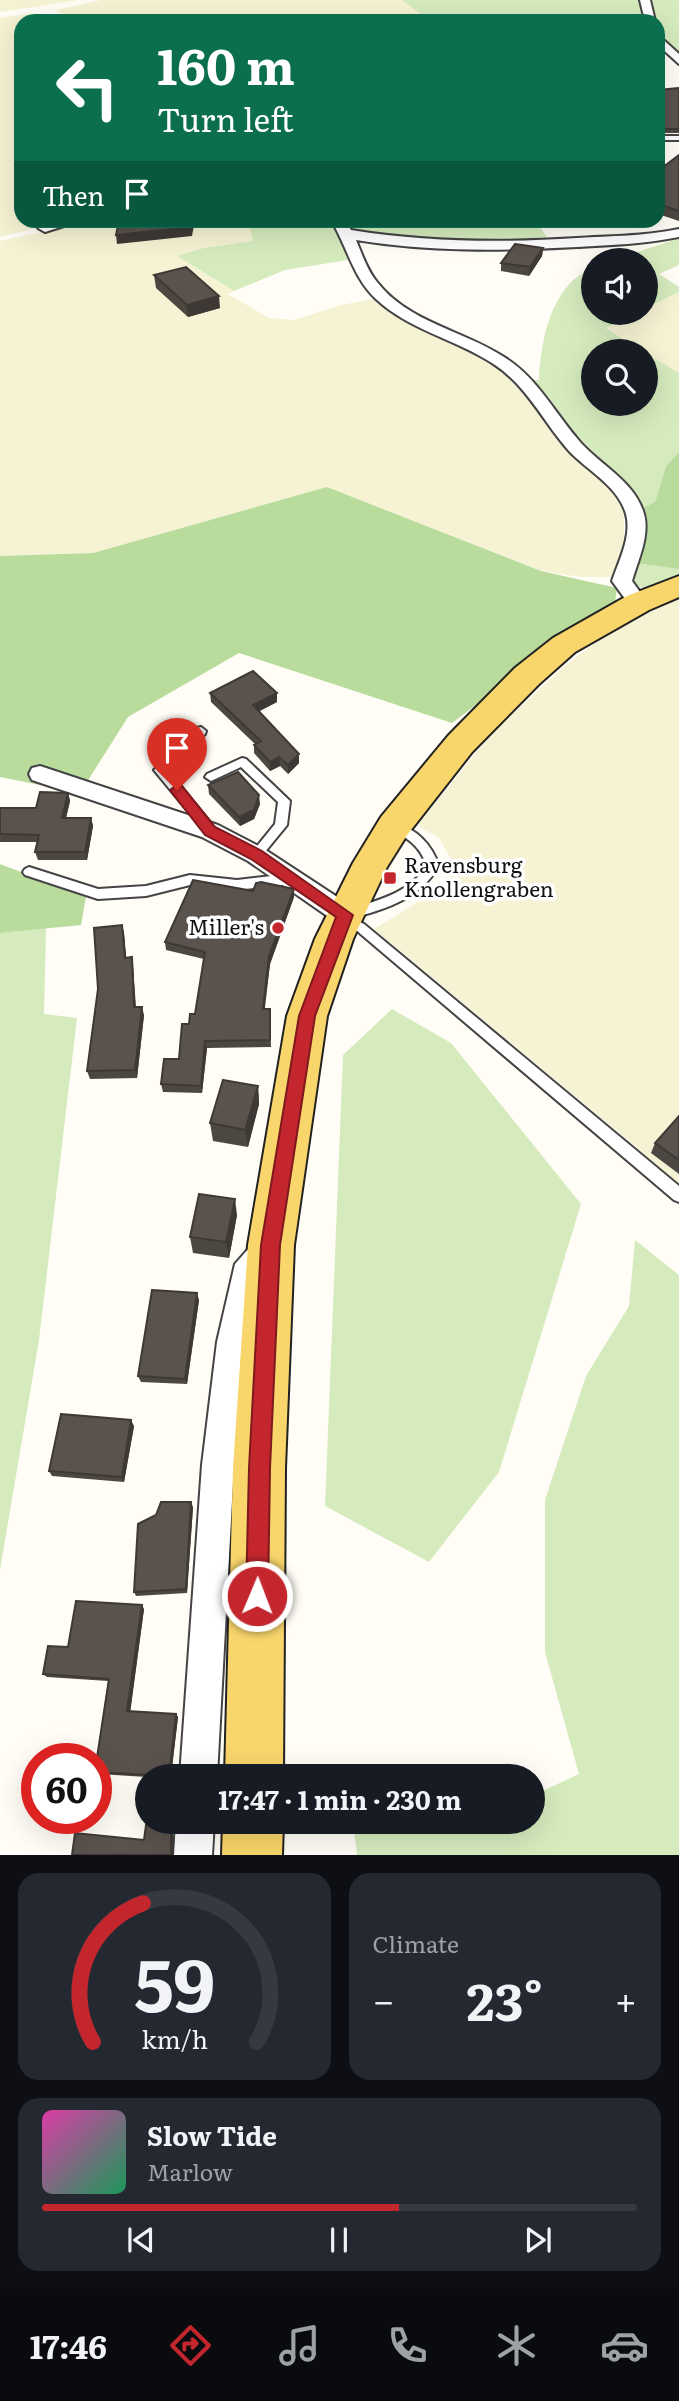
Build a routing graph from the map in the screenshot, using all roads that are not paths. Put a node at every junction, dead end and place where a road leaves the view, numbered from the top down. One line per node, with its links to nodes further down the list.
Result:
1 (665, 46): 2 (street)
2 (679, 61)
3 (343, 228): 7 (street)
4 (346, 228): 5 (street)
5 (679, 233)
6 (679, 586): 7 (main road)
7 (630, 592): 15 (main road)
8 (201, 731): 11 (lane)
9 (40, 774): 11 (street)
10 (211, 777): 12 (lane)
11 (210, 831): 12 (street)
12 (256, 855): 14 (street)
13 (29, 872): 14 (lane)
14 (290, 879): 15 (street)
15 (344, 916): 16 (lane); 17 (main road)
16 (679, 1195)
17 (271, 1245): 18 (street); 19 (main road)
18 (199, 1764)
19 (254, 1764)
20 (194, 1834): 22 (street)
21 (253, 1834): 23 (main road)
22 (193, 1855)
23 (252, 1855)

